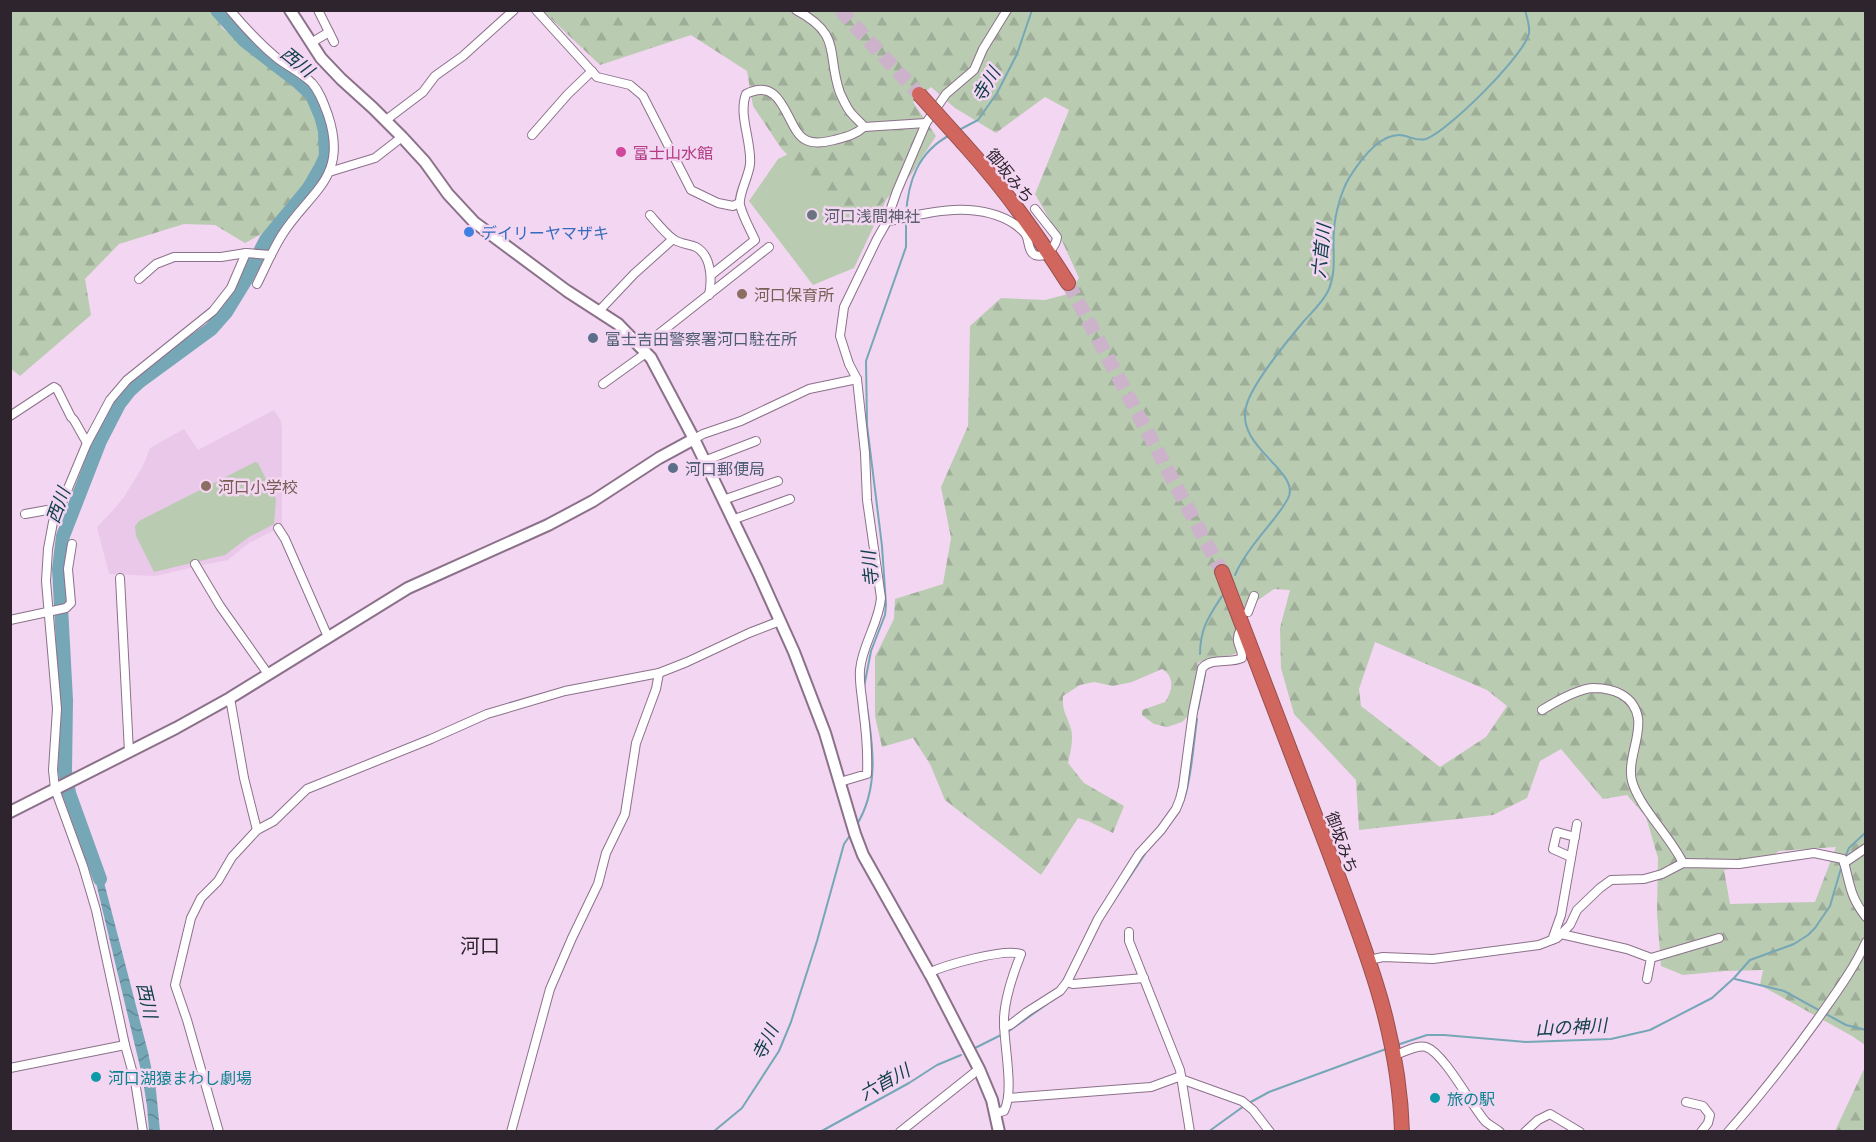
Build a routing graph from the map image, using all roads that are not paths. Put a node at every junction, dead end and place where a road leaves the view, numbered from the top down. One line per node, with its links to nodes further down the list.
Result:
1 (230, 10): 18 (street)
2 (290, 10): 10 (street)
3 (318, 10): 8 (street)
4 (514, 10): 13 (street)
5 (536, 10): 11 (street)
6 (796, 10): 15 (street)
7 (1007, 10): 14 (street)
8 (329, 32): 9 (street); 10 (street)
9 (334, 42)
10 (311, 43): 13 (street)
11 (592, 71): 16 (street); 19 (street)
12 (919, 94): 25 (highway, 御坂みち, bridge)
13 (386, 120): 17 (street)
14 (926, 123): 15 (street); 22 (street)
15 (864, 128): 19 (street)
16 (532, 135)
17 (402, 138): 18 (street); 33 (street)
18 (329, 172): 27 (street)
19 (739, 203): 28 (street)
20 (1035, 208): 25 (street)
21 (650, 215): 23 (street)
22 (886, 222): 25 (street); 35 (street)
23 (673, 239): 28 (street); 33 (street)
24 (769, 247): 32 (street)
25 (1048, 252): 30 (highway, 御坂みち)
26 (248, 254): 27 (street); 29 (street); 40 (street)
27 (268, 255): 31 (street)
28 (711, 275): 32 (street)
29 (139, 279)
30 (1068, 283)
31 (257, 284)
32 (709, 295): 34 (street)
33 (599, 311): 34 (street)
34 (644, 350): 36 (street); 38 (street)
35 (857, 379): 38 (street); 65 (street)
36 (603, 384)
37 (10, 416): 40 (street)
38 (694, 439): 41 (street); 59 (street)
39 (756, 441): 41 (street)
40 (87, 444): 45 (street)
41 (704, 461): 44 (street)
42 (778, 481): 44 (street)
43 (790, 499): 47 (street)
44 (723, 500): 47 (street)
45 (58, 510): 46 (street); 54 (street)
46 (25, 514)
47 (732, 520): 57 (street)
48 (278, 528): 59 (street)
49 (72, 544): 54 (street)
50 (195, 564): 61 (street)
51 (1222, 572): 82 (highway, 御坂みち)
52 (120, 578): 64 (street)
53 (1254, 596): 55 (street)
54 (50, 612): 56 (street); 66 (street)
55 (1248, 612)
56 (10, 620)
57 (780, 621): 60 (street); 65 (street)
58 (1239, 633): 86 (street)
59 (328, 637): 61 (street)
60 (659, 673): 69 (street); 98 (street)
61 (268, 674): 62 (street)
62 (230, 698): 64 (street); 69 (street)
63 (1542, 710): 73 (street)
64 (129, 752): 66 (street)
65 (840, 782): 83 (street)
66 (58, 788): 67 (street); 88 (street)
67 (10, 812)
68 (1577, 824): 70 (street)
69 (257, 830): 97 (street)
70 (1575, 837): 72 (street); 72 (street)
71 (1866, 848): 74 (street)
72 (1571, 857): 79 (street)
73 (1683, 863): 74 (street); 77 (street)
74 (1844, 863): 75 (street)
75 (1866, 917)
76 (1129, 932): 84 (street)
77 (1561, 934): 79 (street); 81 (street)
78 (1719, 938): 81 (street)
79 (1552, 940): 82 (street)
80 (1866, 942): 108 (street)
81 (1651, 958): 85 (street)
82 (1369, 960): 89 (highway, 御坂みち)
83 (928, 973): 87 (street); 91 (street)
84 (1144, 978): 86 (street); 92 (street)
85 (1647, 979)
86 (1067, 982): 87 (street)
87 (1004, 1027): 93 (street)
88 (125, 1045): 90 (street); 96 (street)
89 (1393, 1048): 103 (highway, 御坂みち); 104 (street)
90 (10, 1068)
91 (979, 1069): 95 (street); 99 (street)
92 (1181, 1077): 93 (street); 101 (street); 102 (street)
93 (1008, 1098): 95 (street)
94 (1686, 1102): 107 (street)
95 (996, 1113): 100 (street)
96 (143, 1131)
97 (219, 1131)
98 (511, 1131)
99 (900, 1131)
100 (999, 1131)
101 (1190, 1131)
102 (1270, 1131)
103 (1402, 1131)
104 (1500, 1131)
105 (1525, 1131): 106 (street)
106 (1580, 1131)
107 (1701, 1131)
108 (1728, 1131)

